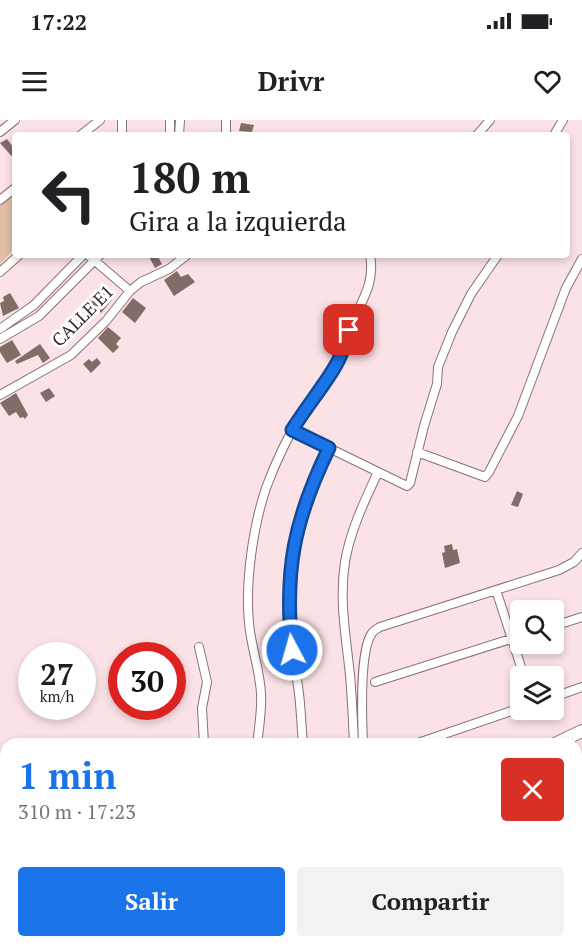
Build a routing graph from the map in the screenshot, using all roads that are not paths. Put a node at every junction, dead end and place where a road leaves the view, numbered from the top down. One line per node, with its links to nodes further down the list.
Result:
1 (15, 120): 4 (street)
2 (100, 120): 5 (street)
3 (490, 120): 6 (street)
4 (1, 130)
5 (85, 132)
6 (480, 132)
7 (12, 190): 8 (street)
8 (0, 200)
9 (16, 258): 17 (street)
10 (80, 258): 19 (street)
11 (93, 258): 20 (street)
12 (95, 258): 18 (street)
13 (183, 258): 18 (street, CALLE E1)
14 (370, 258): 22 (street)
15 (496, 258): 24 (street)
16 (582, 259): 24 (street)
17 (0, 272)
18 (130, 291): 21 (street, CALLE E1)
19 (0, 329)
20 (0, 339)
21 (0, 396)
22 (292, 430): 23 (street); 39 (street)
23 (329, 448): 25 (street); 40 (street)
24 (417, 452): 25 (street)
25 (378, 472): 41 (street)
26 (582, 553): 27 (street)
27 (496, 590): 30 (street); 42 (street)
28 (582, 617): 29 (street)
29 (564, 623)
30 (510, 624)
31 (510, 640): 33 (street)
32 (199, 647): 38 (street)
33 (375, 682)
34 (582, 687): 35 (street)
35 (564, 693)
36 (510, 711): 43 (street)
37 (582, 731): 44 (main road)
38 (204, 738)
39 (257, 738)
40 (303, 738)
41 (354, 738)
42 (363, 738)
43 (432, 738)
44 (567, 738)

